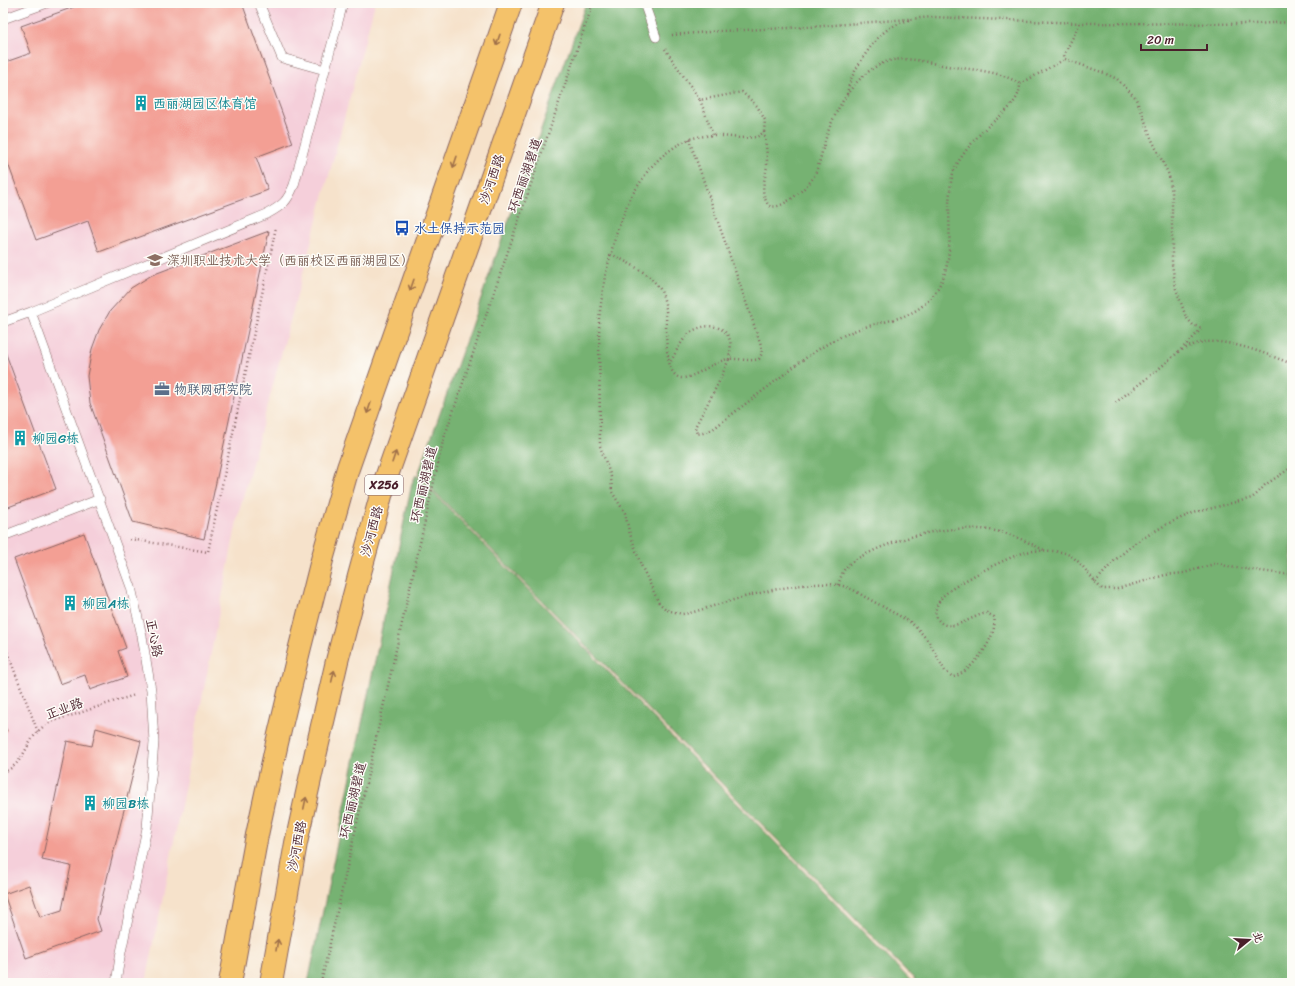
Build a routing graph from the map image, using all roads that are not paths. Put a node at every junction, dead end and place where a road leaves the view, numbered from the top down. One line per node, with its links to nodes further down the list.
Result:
1 (48, 3): 7 (lane)
2 (259, 3): 9 (lane)
3 (343, 3): 9 (lane)
4 (511, 3): 15 (main road, X256, one-way to 15)
5 (553, 3): 16 (main road, 沙河西路 / X256, one-way to 5)
6 (644, 3): 8 (lane)
7 (3, 19)
8 (656, 37)
9 (325, 70): 10 (lane)
10 (31, 312): 11 (lane); 12 (lane, 正心路)
11 (3, 322)
12 (100, 499): 13 (lane); 14 (lane, 正心路)
13 (3, 536)
14 (116, 983)
15 (230, 983)
16 (271, 983)

